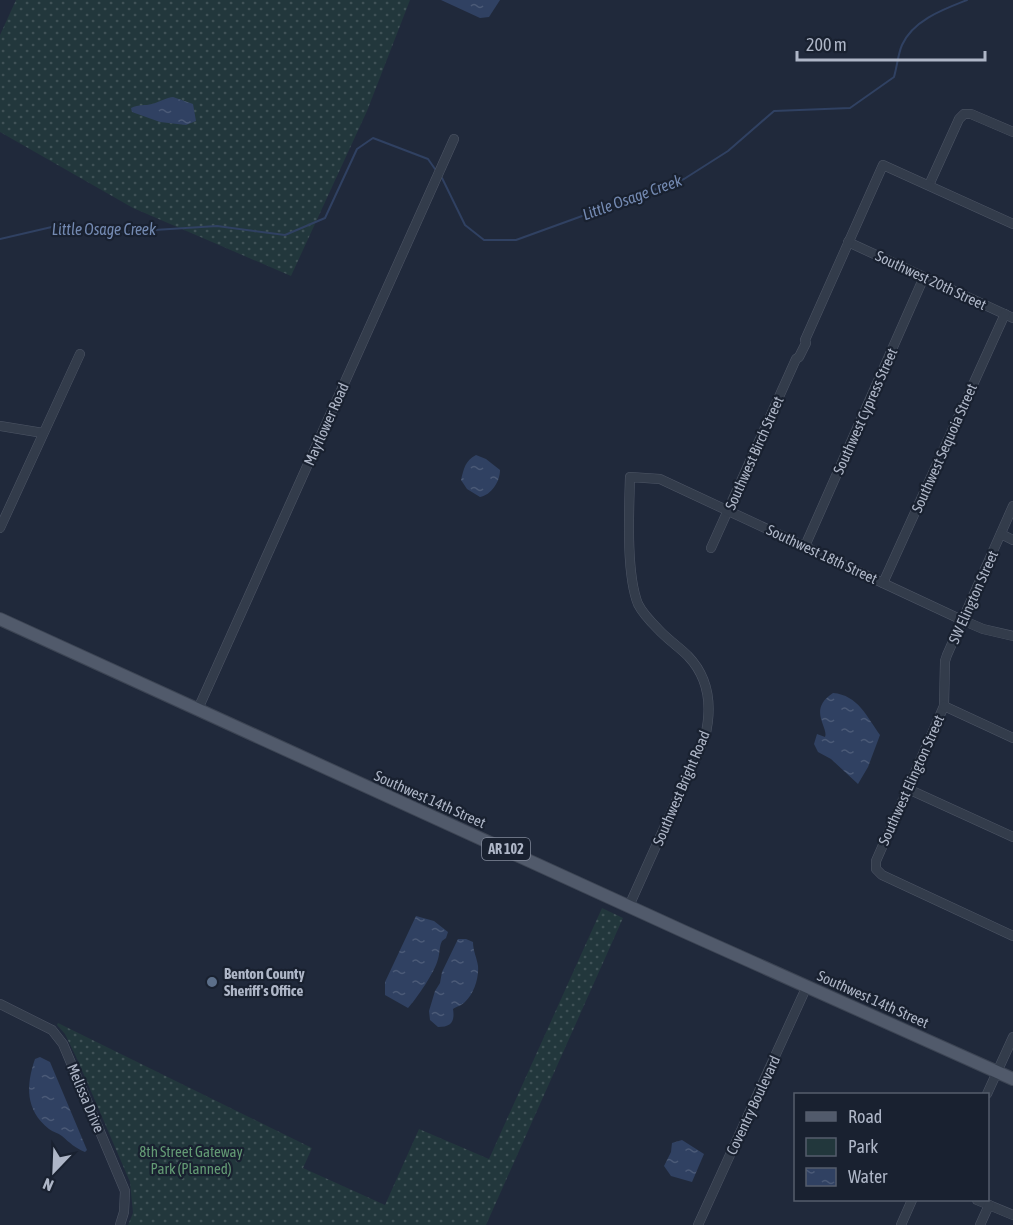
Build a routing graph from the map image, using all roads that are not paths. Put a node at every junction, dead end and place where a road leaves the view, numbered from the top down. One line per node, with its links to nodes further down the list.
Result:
1 (1013, 132): 3 (street)
2 (454, 139): 25 (street, Mayflower Road)
3 (929, 185): 4 (street); 5 (street, Southwest Birch Street)
4 (1013, 224)
5 (848, 242): 6 (street, Southwest 20th Street); 13 (street, Southwest Birch Street)
6 (924, 277): 7 (street, Southwest 20th Street); 17 (street, Southwest Cypress Street)
7 (1009, 316): 19 (street, Southwest Sequoia Street)
8 (80, 354): 10 (street)
9 (0, 426): 10 (street)
10 (44, 433): 14 (street)
11 (630, 477): 13 (street, Southwest 18th Street); 29 (street, Southwest Bright Road)
12 (1013, 506): 15 (street, SW Elington Street)
13 (728, 510): 17 (street, Southwest 18th Street); 18 (street, Southwest Birch Street)
14 (0, 528)
15 (1001, 534): 16 (street); 21 (street, SW Elington Street)
16 (1013, 540)
17 (805, 546): 19 (street, Southwest 18th Street)
18 (711, 548)
19 (883, 583): 21 (street, Southwest 18th Street)
20 (0, 619): 25 (main road, Southwest 14th Street / AR 102)
21 (963, 620): 22 (street, Southwest 18th Street); 23 (street, SW Elington Street)
22 (1013, 636)
23 (947, 655): 24 (street, Southwest Elington Street)
24 (944, 706): 26 (street); 27 (street, Southwest Elington Street)
25 (198, 709): 29 (main road, Southwest 14th Street / AR 102)
26 (1013, 738)
27 (908, 789): 28 (street); 30 (street, Southwest Elington Street)
28 (1013, 837)
29 (629, 906): 31 (main road, Southwest 14th Street / AR 102)
30 (1013, 936)
31 (807, 986): 34 (main road, Southwest 14th Street / AR 102); 42 (street, Coventry Boulevard)
32 (0, 1004): 41 (street, Melissa Drive)
33 (1013, 1037): 34 (street)
34 (998, 1072): 35 (main road, Southwest 14th Street / AR 102); 36 (street)
35 (1013, 1079)
36 (988, 1093)
37 (912, 1201): 43 (street)
38 (979, 1201): 39 (street)
39 (989, 1205): 40 (street); 44 (street)
40 (1013, 1215)
41 (120, 1225)
42 (699, 1225)
43 (901, 1225)
44 (980, 1225)

